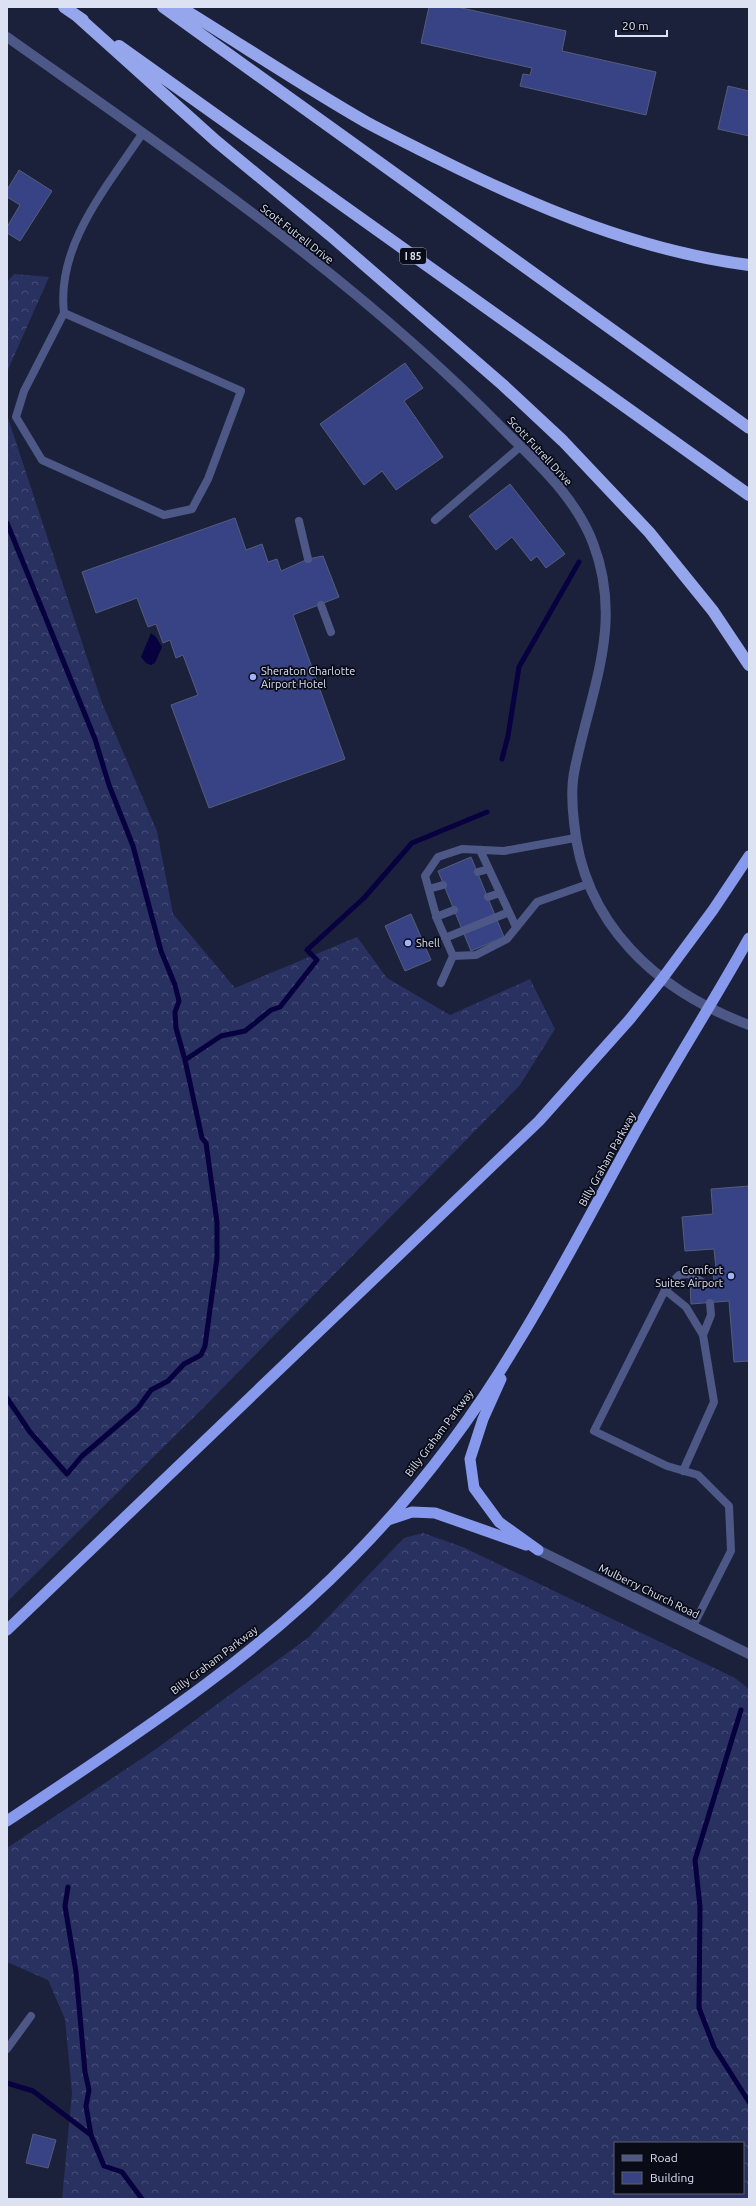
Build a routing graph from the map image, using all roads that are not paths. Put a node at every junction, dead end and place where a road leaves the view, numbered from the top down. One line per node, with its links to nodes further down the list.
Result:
1 (64, 7): 4 (highway, I 85)
2 (162, 7): 9 (highway)
3 (180, 7): 7 (highway)
4 (77, 16): 11 (highway, I 85); 17 (highway)
5 (7, 36): 6 (street, Scott Futrell Drive)
6 (142, 134): 8 (lane); 10 (street, Scott Futrell Drive)
7 (749, 264)
8 (64, 313): 8 (lane)
9 (749, 428)
10 (521, 446): 12 (lane); 18 (street, Scott Futrell Drive)
11 (749, 494)
12 (435, 520)
13 (299, 521): 14 (lane)
14 (308, 559)
15 (321, 605): 16 (lane)
16 (331, 632)
17 (749, 666)
18 (575, 838): 19 (lane); 24 (street, Scott Futrell Drive)
19 (480, 850): 21 (lane); 25 (lane)
20 (749, 856): 35 (highway)
21 (489, 869): 22 (lane); 26 (lane)
22 (478, 872)
23 (443, 884): 25 (lane)
24 (588, 884): 31 (lane); 35 (street, Scott Futrell Drive)
25 (429, 890): 30 (lane)
26 (500, 893): 27 (lane); 29 (lane)
27 (488, 897)
28 (454, 910): 30 (lane)
29 (509, 912): 31 (lane); 32 (lane)
30 (436, 916): 32 (lane)
31 (516, 927): 34 (lane)
32 (445, 938): 34 (lane)
33 (749, 938): 37 (highway, Billy Graham Parkway)
34 (453, 956): 36 (lane)
35 (662, 979): 37 (street, Scott Futrell Drive); 48 (highway)
36 (441, 983)
37 (709, 1008): 38 (street, Scott Futrell Drive); 43 (highway, Billy Graham Parkway)
38 (749, 1025)
39 (704, 1283): 40 (lane)
40 (664, 1290): 42 (lane); 44 (lane)
41 (710, 1302): 42 (lane)
42 (703, 1335): 44 (lane)
43 (517, 1344): 45 (highway, Billy Graham Parkway); 46 (highway)
44 (683, 1471): 47 (lane)
45 (388, 1520): 46 (highway); 50 (highway, Billy Graham Parkway)
46 (538, 1550): 47 (street, Mulberry Church Road)
47 (693, 1626): 49 (street, Mulberry Church Road)
48 (7, 1630)
49 (749, 1654)
50 (7, 1821)
51 (31, 2016): 52 (lane)
52 (7, 2049)

